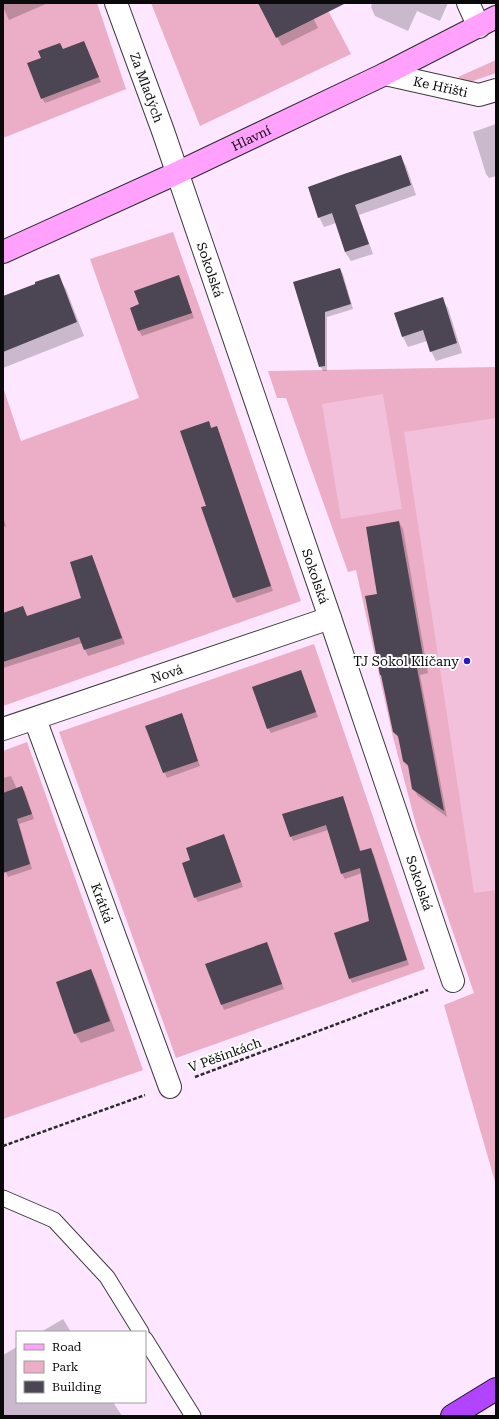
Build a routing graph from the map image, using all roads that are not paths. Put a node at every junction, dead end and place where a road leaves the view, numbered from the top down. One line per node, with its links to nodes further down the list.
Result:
1 (116, 3): 6 (street, Za Mladých)
2 (468, 3): 3 (street)
3 (487, 22): 4 (main road, Hlavní)
4 (385, 74): 5 (street, Ke Hřišti); 6 (main road, Hlavní)
5 (496, 90)
6 (177, 173): 7 (main road, Hlavní); 8 (street, Sokolská)
7 (3, 252)
8 (330, 618): 9 (street, Nová); 11 (street, Sokolská)
9 (35, 719): 10 (street, Nová); 12 (street, Krátká)
10 (3, 729)
11 (453, 981)
12 (170, 1086)
13 (3, 1198): 14 (lane)
14 (140, 1331)
15 (146, 1341): 17 (lane)
16 (496, 1390): 18 (highway)
17 (193, 1416)
18 (452, 1416)

